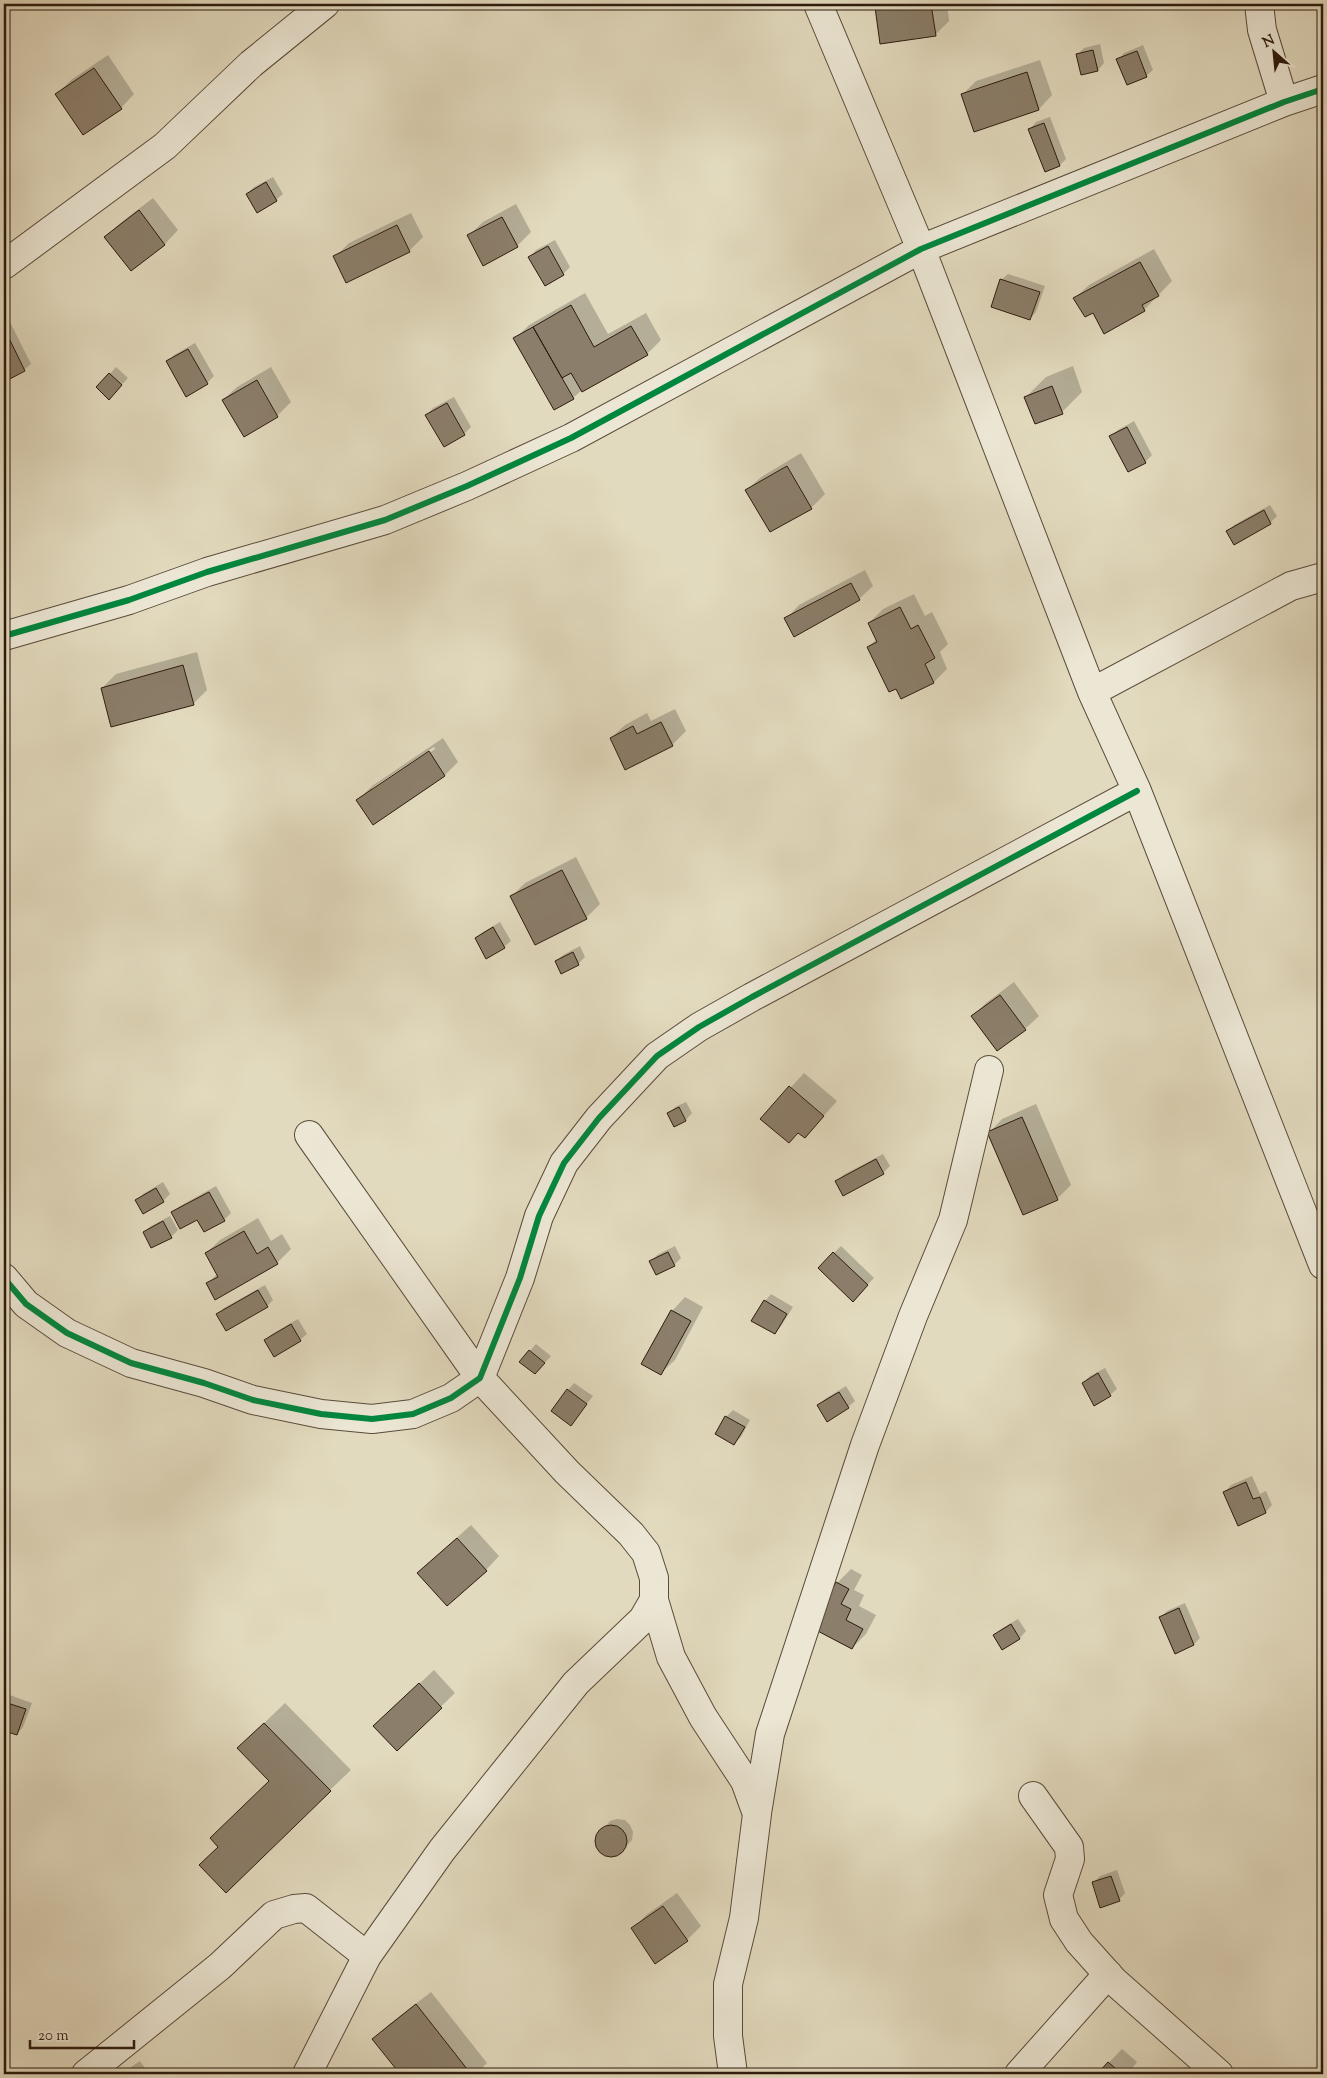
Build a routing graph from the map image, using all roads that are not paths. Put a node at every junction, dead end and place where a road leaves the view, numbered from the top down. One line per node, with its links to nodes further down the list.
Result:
1 (325, 4): 7 (street)
2 (818, 4): 6 (street)
3 (1259, 4): 5 (street)
4 (1323, 89): 5 (street)
5 (1284, 102): 6 (street)
6 (922, 249): 9 (street); 10 (street)
7 (4, 265)
8 (1323, 577): 10 (street)
9 (4, 636)
10 (1092, 692): 11 (street)
11 (1137, 790): 14 (street); 16 (street)
12 (989, 1070): 19 (street)
13 (308, 1135): 16 (street)
14 (1323, 1265)
15 (4, 1278): 16 (street)
16 (480, 1378): 17 (street)
17 (654, 1600): 19 (street); 20 (street)
18 (1033, 1796): 21 (street)
19 (757, 1814): 24 (street)
20 (367, 1956): 22 (street); 23 (street)
21 (1108, 1974): 25 (street); 26 (street)
22 (86, 2074)
23 (307, 2074)
24 (733, 2074)
25 (1019, 2074)
26 (1219, 2074)

